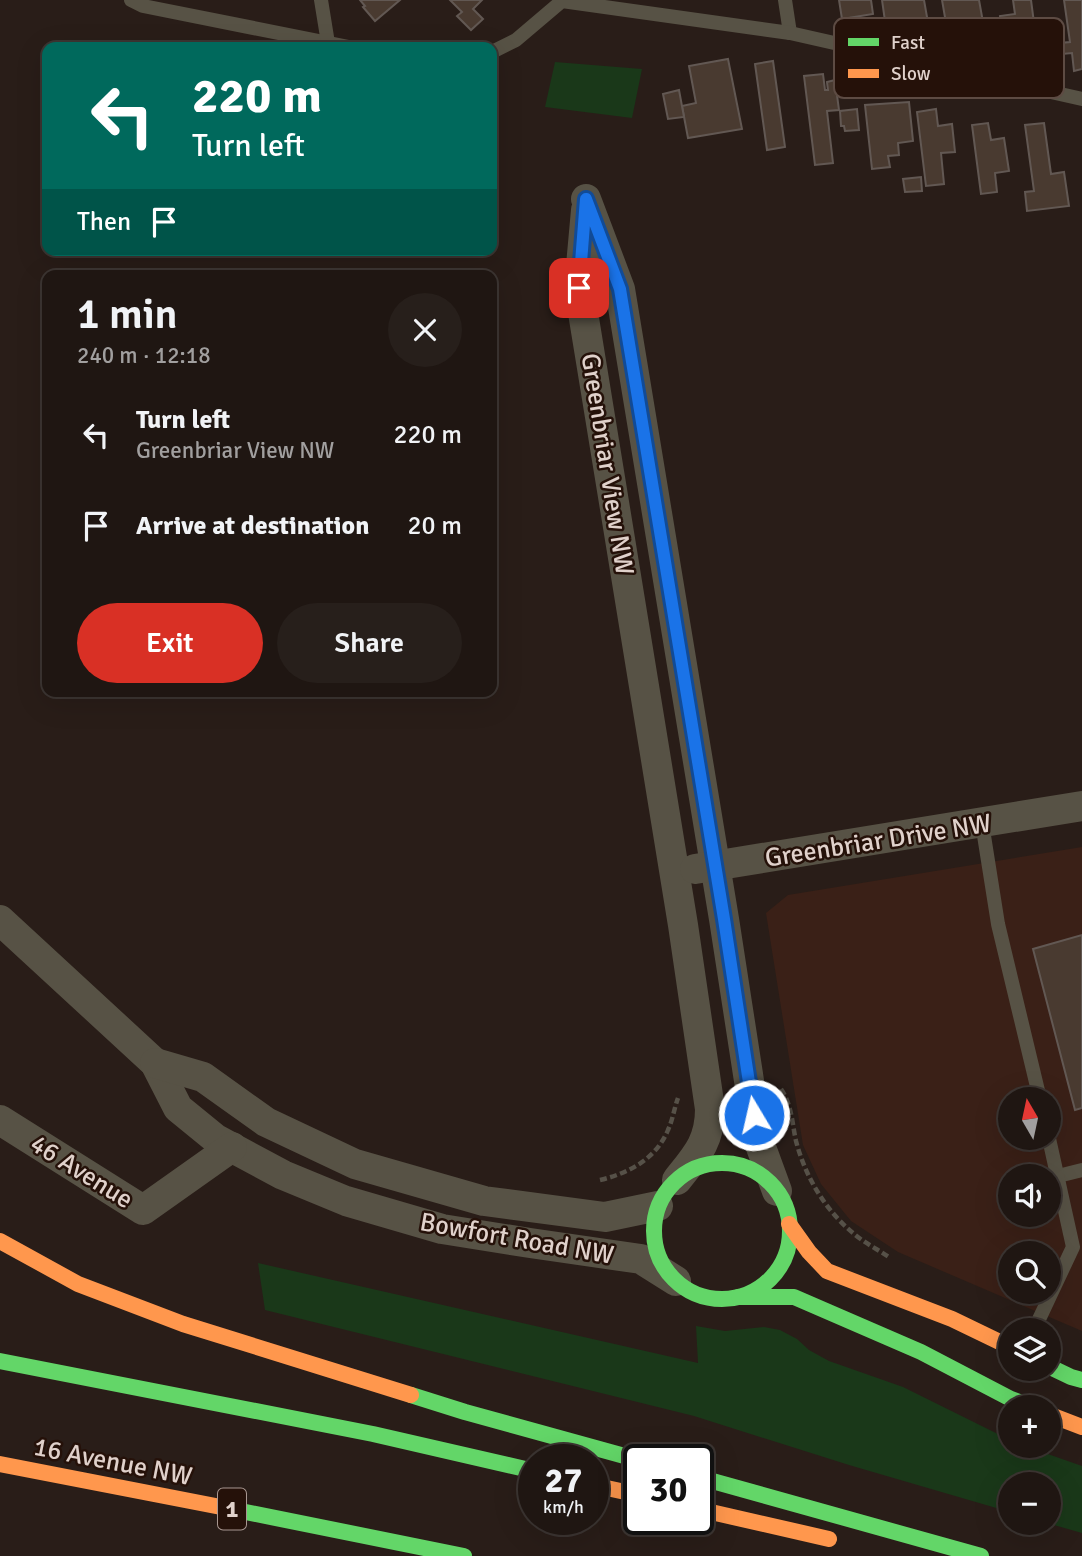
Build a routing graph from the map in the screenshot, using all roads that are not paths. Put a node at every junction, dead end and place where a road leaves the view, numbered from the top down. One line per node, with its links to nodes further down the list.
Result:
1 (131, 0): 6 (lane)
2 (321, 0): 7 (lane)
3 (562, 0): 5 (lane); 9 (lane)
4 (785, 0): 5 (lane)
5 (790, 33): 8 (lane)
6 (323, 42)
7 (328, 42)
8 (834, 43)
9 (497, 50)
10 (1064, 95): 11 (lane)
11 (1082, 99)
12 (1082, 806): 13 (street, Greenbriar Drive NW)
13 (982, 823): 14 (street, Greenbriar Drive NW); 18 (lane)
14 (714, 866): 15 (street, Greenbriar Drive NW); 15 (street, Greenbriar View NW); 25 (street, Greenbriar View NW)
15 (674, 873): 23 (street, Greenbriar View NW)
16 (0, 920): 17 (street, Bowfort Road NW)
17 (155, 1063): 20 (street, Bowfort Road NW); 26 (street, Bowfort Road NW)
18 (1037, 1087)
19 (0, 1120): 20 (street, 46 Avenue)
20 (232, 1147): 30 (street, Bowfort Road NW)
21 (1082, 1170): 22 (lane)
22 (1061, 1175)
23 (677, 1180): 25 (main road); 26 (main road)
24 (1061, 1187): 29 (lane)
25 (776, 1191): 27 (main road)
26 (658, 1206): 30 (main road)
27 (789, 1224): 31 (main road); 33 (main road)
28 (0, 1241): 40 (main road)
29 (1077, 1248): 32 (lane)
30 (676, 1281): 31 (main road)
31 (739, 1297): 37 (main road)
32 (1040, 1318)
33 (998, 1341)
34 (0, 1361): 42 (main road)
35 (1061, 1372): 36 (main road)
36 (1082, 1380)
37 (1003, 1395)
38 (1061, 1419): 39 (main road)
39 (1082, 1427)
40 (623, 1456)
41 (0, 1464): 46 (main road, 16 Avenue NW / 1)
42 (518, 1467)
43 (714, 1481): 47 (main road)
44 (714, 1513): 45 (main road)
45 (848, 1544)
46 (464, 1556)
47 (981, 1556)

